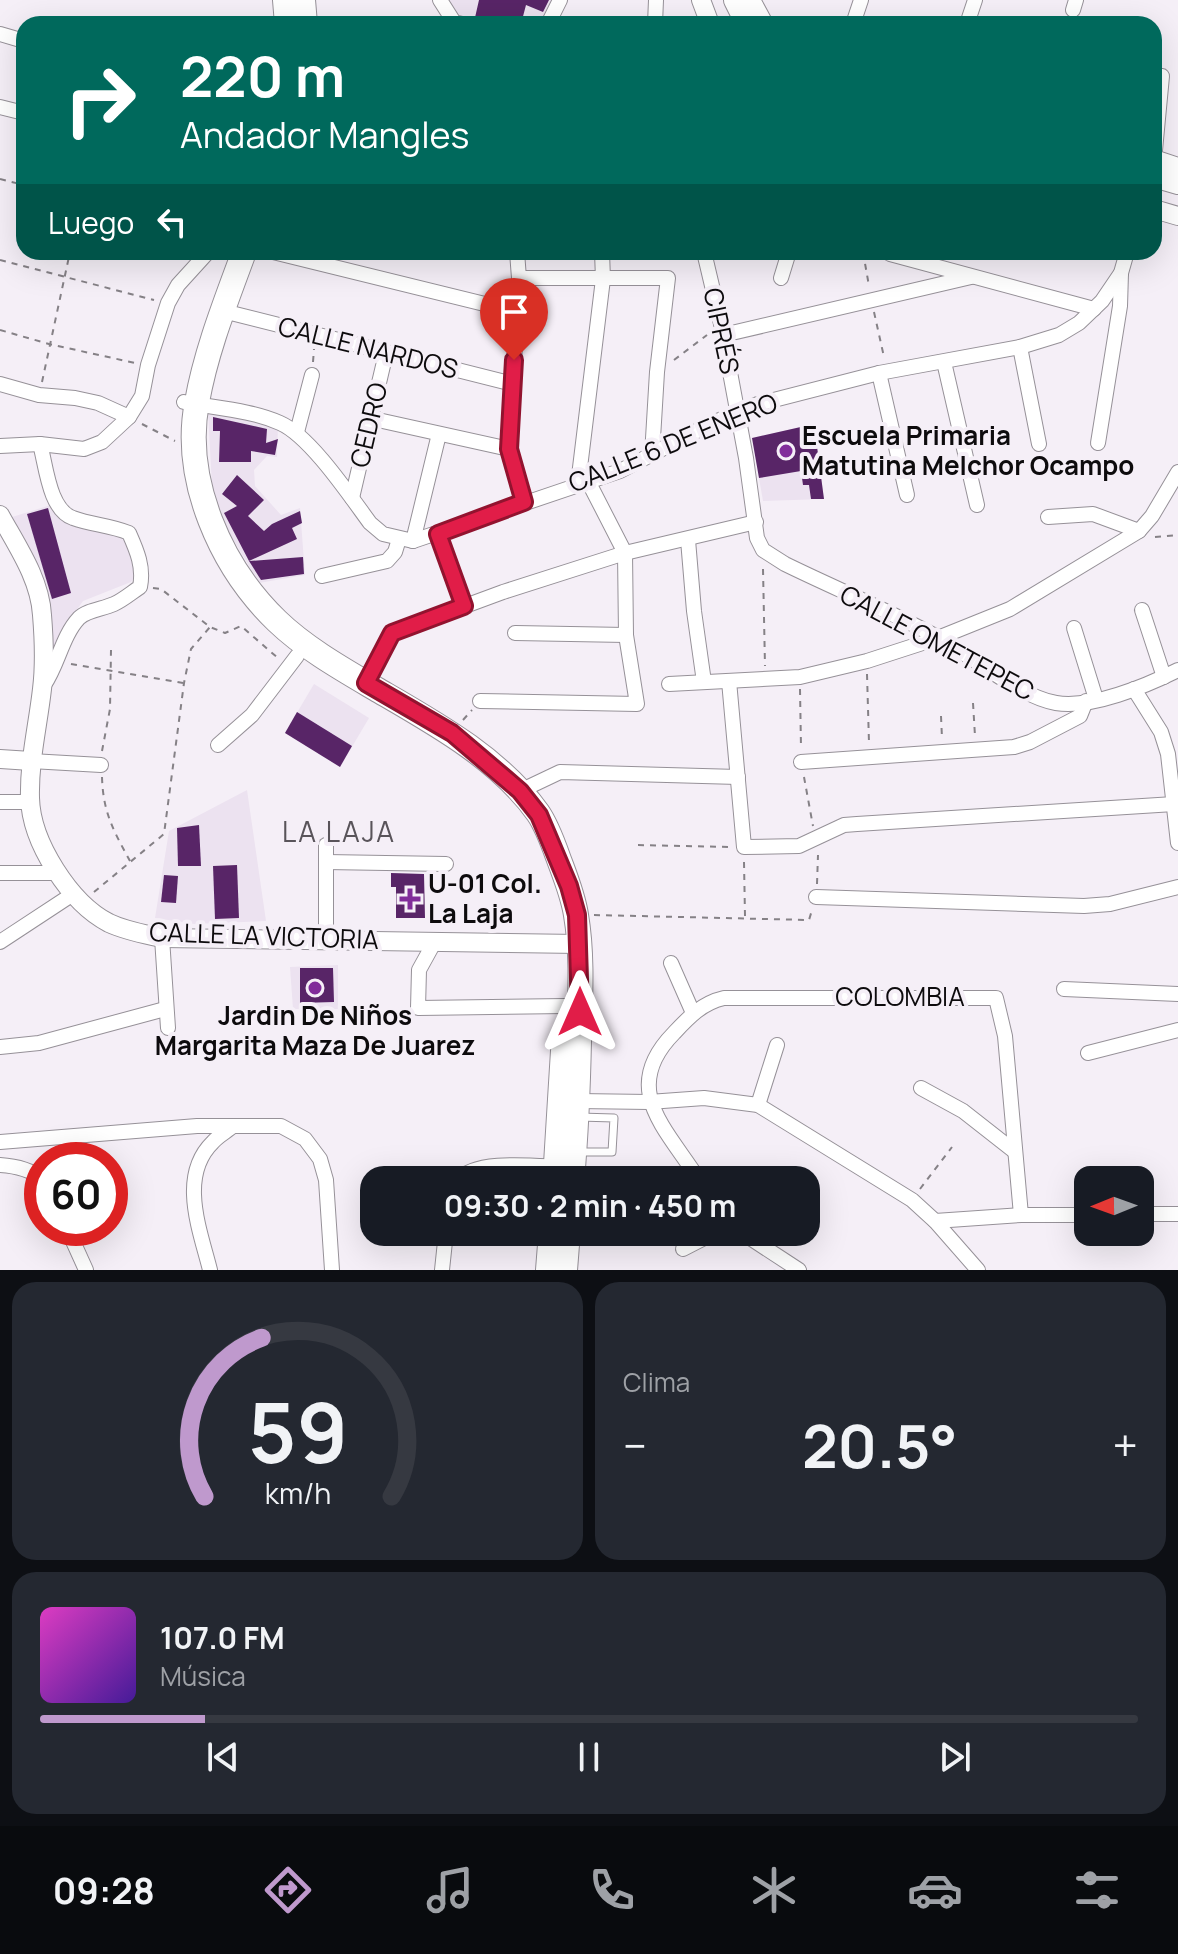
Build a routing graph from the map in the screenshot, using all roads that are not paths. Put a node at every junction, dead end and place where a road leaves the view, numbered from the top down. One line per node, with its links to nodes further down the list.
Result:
1 (201, 260): 29 (street)
2 (227, 260): 27 (main road)
3 (241, 260): 17 (main road)
4 (306, 260): 18 (street)
5 (518, 260): 13 (street)
6 (602, 260): 15 (street)
7 (706, 260): 19 (street, CIPRÉS)
8 (787, 260): 14 (street)
9 (911, 260): 12 (street)
10 (1125, 260): 11 (street, CALLE 6 DE ENERO)
11 (1121, 273): 16 (street, CALLE 6 DE ENERO); 33 (street)
12 (971, 277): 16 (street); 19 (street)
13 (519, 278): 15 (street); 18 (street)
14 (781, 278)
15 (603, 279): 38 (street); 40 (street)
16 (1094, 309): 20 (street, CALLE 6 DE ENERO)
17 (223, 311): 21 (street, CALLE NARDOS); 27 (main road)
18 (517, 312): 26 (street)
19 (722, 329): 28 (street, CIPRÉS)
20 (1020, 347): 22 (street, CALLE 6 DE ENERO); 35 (street)
21 (386, 353): 26 (street, CALLE NARDOS); 30 (street, CEDRO)
22 (944, 362): 23 (street, CALLE 6 DE ENERO); 44 (street)
23 (883, 372): 28 (street, CALLE 6 DE ENERO); 41 (street)
24 (312, 375): 31 (street)
25 (0, 384): 29 (street)
26 (513, 384): 37 (street)
27 (190, 403): 31 (street); 61 (main road); 65 (main road)
28 (737, 411): 38 (street, CALLE 6 DE ENERO); 47 (street, CIPRÉS)
29 (129, 417): 34 (street)
30 (369, 418): 32 (street); 42 (street, CEDRO)
31 (297, 432): 42 (street)
32 (439, 434): 37 (street); 50 (street)
33 (1098, 443)
34 (40, 444): 36 (street); 67 (street)
35 (1039, 444)
36 (0, 446)
37 (509, 449): 43 (street)
38 (652, 455): 40 (street, CALLE 6 DE ENERO)
39 (1178, 472): 48 (street)
40 (583, 482): 43 (street, CALLE 6 DE ENERO); 53 (street)
41 (907, 495)
42 (352, 498): 50 (street)
43 (524, 502): 49 (street, CALLE 6 DE ENERO)
44 (977, 505)
45 (0, 515): 67 (street, CALLE LA VICTORIA)
46 (1048, 517): 48 (street)
47 (756, 522): 51 (street); 52 (street, CIPRÉS)
48 (1139, 531): 60 (street)
49 (438, 534): 50 (street, CALLE 6 DE ENERO); 55 (street)
50 (406, 540): 54 (street)
51 (688, 540): 53 (street); 64 (street)
52 (763, 550): 60 (street, CALLE OMETEPEC)
53 (625, 553): 55 (street); 59 (street)
54 (322, 576)
55 (464, 606): 65 (street)
56 (1142, 610): 62 (street)
57 (1074, 628): 69 (street)
58 (515, 633): 59 (street)
59 (626, 635): 70 (street)
60 (938, 638): 63 (street); 69 (street, CALLE OMETEPEC)
61 (292, 662): 71 (street); 95 (main road)
62 (1171, 674): 68 (street, CALLE OMETEPEC)
63 (729, 681): 64 (street); 77 (street)
64 (704, 682): 66 (street)
65 (366, 683): 78 (main road)
66 (669, 684)
67 (43, 686): 73 (street, CALLE LA VICTORIA)
68 (1134, 689): 69 (street, CALLE OMETEPEC); 76 (street)
69 (1091, 700): 74 (street)
70 (480, 701)
71 (218, 745)
72 (0, 759): 73 (street)
73 (31, 761): 75 (street); 80 (street, CALLE LA VICTORIA)
74 (801, 762)
75 (101, 765)
76 (1174, 774): 81 (street)
77 (738, 777): 78 (street); 81 (street)
78 (520, 791): 95 (main road)
79 (0, 802): 80 (street)
80 (29, 802): 87 (street, CALLE LA VICTORIA)
81 (1174, 804): 82 (street)
82 (1178, 843)
83 (326, 845): 84 (street)
84 (326, 862): 85 (street); 92 (street)
85 (446, 864)
86 (0, 873): 87 (street)
87 (58, 873): 90 (street, CALLE LA VICTORIA)
88 (1178, 887): 89 (street)
89 (816, 897)
90 (77, 898): 91 (street, CALLE LA VICTORIA); 94 (street)
91 (162, 938): 92 (street, CALLE LA VICTORIA); 100 (street)
92 (326, 939): 93 (street, CALLE LA VICTORIA)
93 (435, 941): 95 (street, CALLE LA VICTORIA); 99 (street)
94 (0, 942)
95 (571, 944): 99 (main road); 110 (main road)
96 (671, 963): 101 (street)
97 (1064, 989): 98 (street)
98 (1178, 994)
99 (566, 1006): 115 (main road)
100 (165, 1009): 102 (street); 105 (street)
101 (693, 1013): 108 (street, COLOMBIA); 113 (street, COLOMBIA)
102 (168, 1028)
103 (1178, 1030): 106 (street)
104 (777, 1045): 109 (street)
105 (0, 1047)
106 (1088, 1053)
107 (921, 1088): 113 (street)
108 (649, 1102): 109 (street); 110 (street); 116 (street)
109 (758, 1105): 122 (street)
110 (577, 1109): 115 (main road); 115 (lane)
111 (233, 1126): 112 (street); 131 (street); 132 (street)
112 (0, 1142)
113 (1014, 1151): 120 (street, COLOMBIA)
114 (0, 1165): 117 (street)
115 (565, 1166)
116 (690, 1166)
117 (24, 1169)
118 (1154, 1214): 119 (street)
119 (1178, 1214)
120 (1021, 1215): 121 (street); 122 (street)
121 (1074, 1215)
122 (935, 1221): 137 (street)
123 (75, 1246): 130 (street)
124 (445, 1246): 133 (street)
125 (550, 1246): 134 (main road)
126 (567, 1246): 135 (main road)
127 (689, 1246): 129 (street)
128 (762, 1246): 136 (street)
129 (683, 1249)
130 (86, 1270)
131 (210, 1270)
132 (332, 1270)
133 (442, 1270)
134 (548, 1270)
135 (565, 1270)
136 (799, 1270)
137 (978, 1270)

